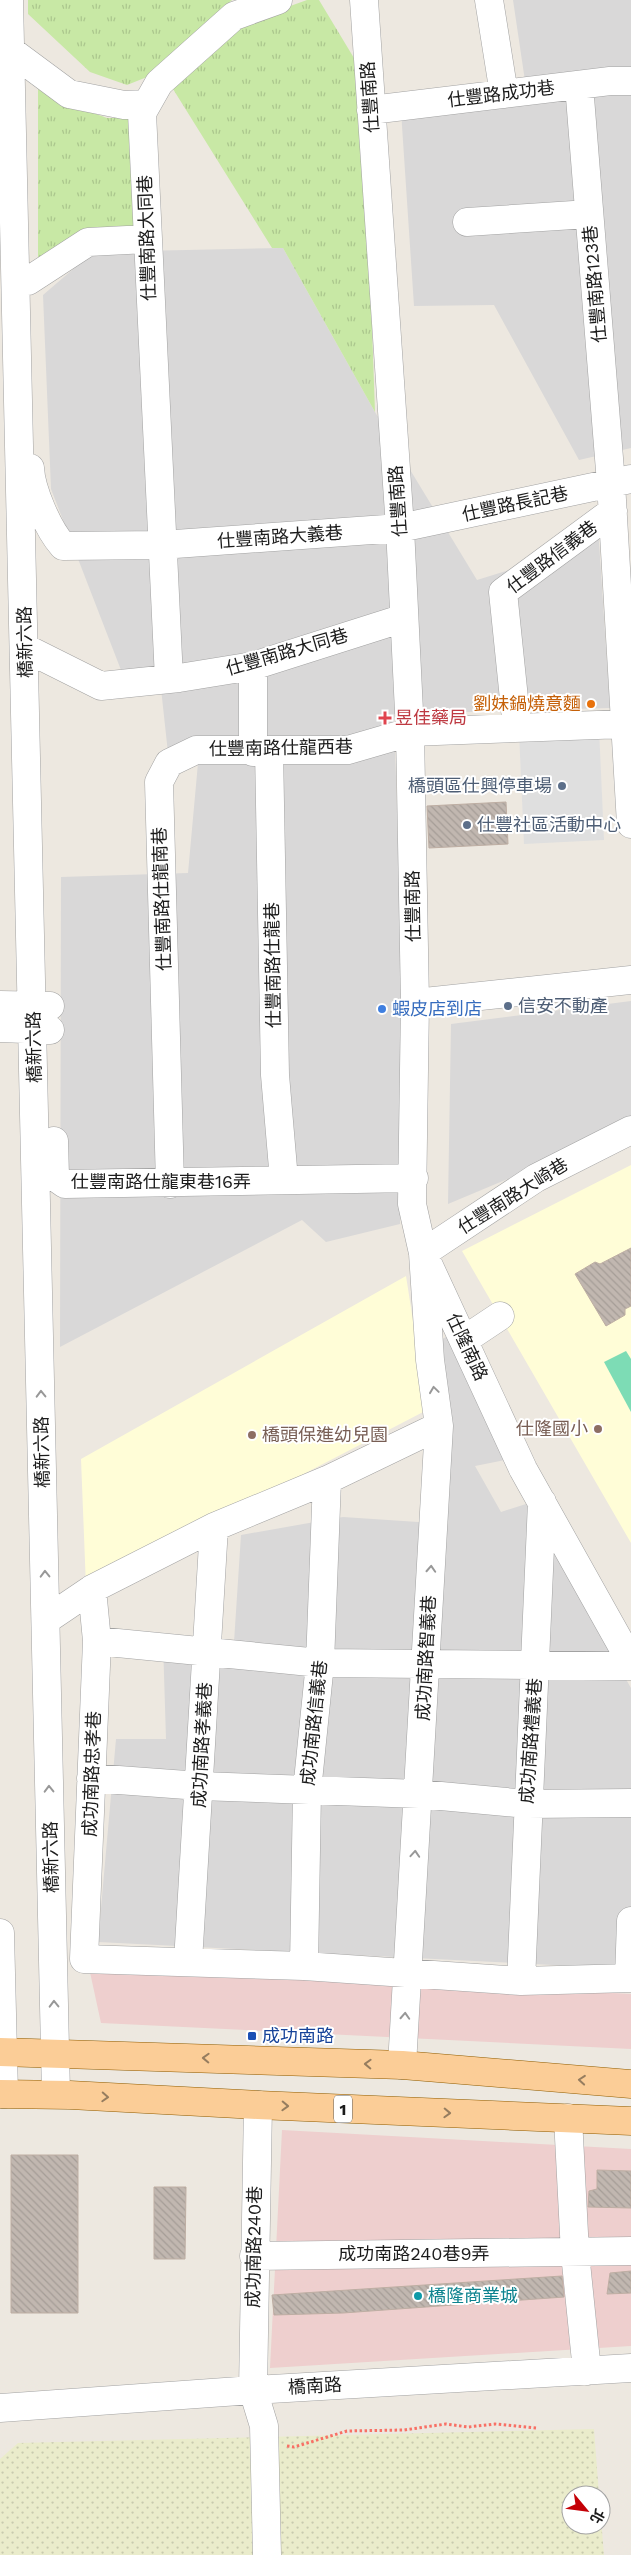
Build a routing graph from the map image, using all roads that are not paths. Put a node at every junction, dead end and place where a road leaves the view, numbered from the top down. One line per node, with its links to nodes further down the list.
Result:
1 (9, 0): 5 (street)
2 (278, 0): 9 (street, 仕豐南路大同巷)
3 (364, 0): 10 (street, 仕豐南路)
4 (489, 0): 8 (street)
5 (18, 56): 9 (street); 11 (street)
6 (631, 81): 7 (street, 仕豐路成功巷)
7 (579, 85): 8 (street, 仕豐路成功巷); 13 (street, 仕豐南路123巷)
8 (504, 94): 10 (street, 仕豐路成功巷)
9 (147, 104): 15 (street, 仕豐南路大同巷)
10 (371, 110): 19 (street, 仕豐南路)
11 (13, 128): 12 (street, 橋新六路)
12 (13, 155): 16 (street); 22 (street, 橋新六路)
13 (589, 214): 14 (street); 17 (street, 仕豐南路123巷)
14 (467, 222)
15 (147, 239): 16 (street); 20 (street, 仕豐南路大同巷)
16 (28, 280): 20 (street)
17 (621, 481): 18 (street, 仕豐路信義巷); 19 (street, 仕豐路長記巷)
18 (613, 511): 25 (street, 仕豐路信義巷); 26 (street, 仕豐路信義巷)
19 (400, 528): 20 (street, 仕豐南路大義巷); 21 (street, 仕豐南路)
20 (161, 545): 24 (street, 仕豐南路大同巷)
21 (404, 618): 23 (street, 仕豐南路大同巷); 27 (street, 仕豐南路)
22 (25, 648): 24 (street, 仕豐南路大同巷); 31 (street, 橋新六路)
23 (253, 666): 24 (street, 仕豐南路大同巷); 28 (street, 仕豐南路仕龍巷)
24 (169, 679)
25 (625, 724): 26 (street, 仕豐南路仕龍西巷); 30 (street, 仕豐路信義巷)
26 (517, 728): 27 (street, 仕豐南路仕龍西巷)
27 (410, 732): 28 (street, 仕豐南路仕龍西巷); 33 (street, 仕豐南路)
28 (261, 751): 29 (street, 仕豐南路仕龍西巷); 39 (street, 仕豐南路仕龍巷)
29 (159, 782): 40 (street, 仕豐南路仕龍南巷)
30 (631, 824)
31 (31, 892): 35 (street, 仕豐南路仕龍東巷16弄)
32 (631, 980): 33 (street)
33 (415, 1003): 38 (street, 仕隆南路)
34 (0, 1005): 35 (street)
35 (42, 1018): 36 (street); 40 (street, 仕豐南路仕龍東巷16弄); 49 (street, 橋新六路, one-way to 35)
36 (0, 1028)
37 (631, 1130): 41 (street, 仕豐南路大崎巷)
38 (414, 1178): 39 (street, 仕豐南路仕龍東巷16弄); 41 (street, 仕隆南路)
39 (284, 1180): 40 (street, 仕豐南路仕龍東巷16弄)
40 (170, 1184)
41 (423, 1252): 43 (street, 仕隆南路); 44 (street, 成功南路智義巷, one-way to 41)
42 (500, 1316): 43 (street)
43 (464, 1340): 46 (street, 仕隆南路)
44 (439, 1426): 45 (street); 54 (street, 成功南路智義巷, one-way to 44)
45 (327, 1480): 47 (street); 53 (street, 成功南路信義巷)
46 (542, 1501): 52 (street, 仕隆南路); 55 (street, 成功南路禮義巷)
47 (214, 1527): 48 (street); 51 (street, 成功南路孝義巷)
48 (92, 1588): 49 (street); 50 (street, 成功南路忠孝巷)
49 (46, 1620): 71 (street, 橋新六路, one-way to 49)
50 (97, 1641): 51 (street); 57 (street, 成功南路忠孝巷)
51 (208, 1650): 53 (street); 58 (street, 成功南路孝義巷)
52 (631, 1662)
53 (320, 1663): 54 (street); 59 (street, 成功南路信義巷)
54 (425, 1664): 55 (street); 60 (street, 成功南路智義巷)
55 (536, 1664): 56 (street); 62 (street, 成功南路禮義巷)
56 (631, 1666)
57 (91, 1778): 58 (street); 65 (street, 成功南路忠孝巷)
58 (200, 1786): 59 (street); 65 (street, 成功南路孝義巷)
59 (307, 1790): 60 (street); 66 (street, 成功南路信義巷)
60 (419, 1794): 62 (street); 67 (street, 成功南路智義巷, one-way to 60)
61 (631, 1803): 62 (street)
62 (527, 1804): 69 (street, 成功南路禮義巷)
63 (631, 1921): 68 (street)
64 (0, 1933): 70 (street)
65 (188, 1962): 66 (street)
66 (304, 1966): 67 (street)
67 (407, 1972): 69 (street); 72 (street, 成功南路智義巷, one-way to 67)
68 (630, 1978): 69 (street)
69 (520, 1981)
70 (1, 2052): 71 (main road); 74 (street)
71 (55, 2053): 72 (main road, one-way to 71); 75 (street, 橋新六路)
72 (402, 2065): 73 (main road, one-way to 72)
73 (631, 2084)
74 (2, 2094): 75 (main road, 1)
75 (56, 2094): 76 (main road, 1, one-way to 76)
76 (258, 2105): 77 (main road, 1, one-way to 77); 81 (street, 成功南路240巷)
77 (568, 2118): 78 (main road, 1); 80 (street)
78 (631, 2121)
79 (631, 2251): 80 (street, 成功南路240巷9弄)
80 (575, 2253): 81 (street, 成功南路240巷9弄); 83 (street)
81 (254, 2256): 84 (street, 成功南路240巷)
82 (631, 2368): 83 (street, 橋南路)
83 (587, 2371): 84 (street, 橋南路)
84 (253, 2390): 85 (street, 橋南路); 86 (street, 成功南路240巷)
85 (0, 2408)
86 (267, 2555)

